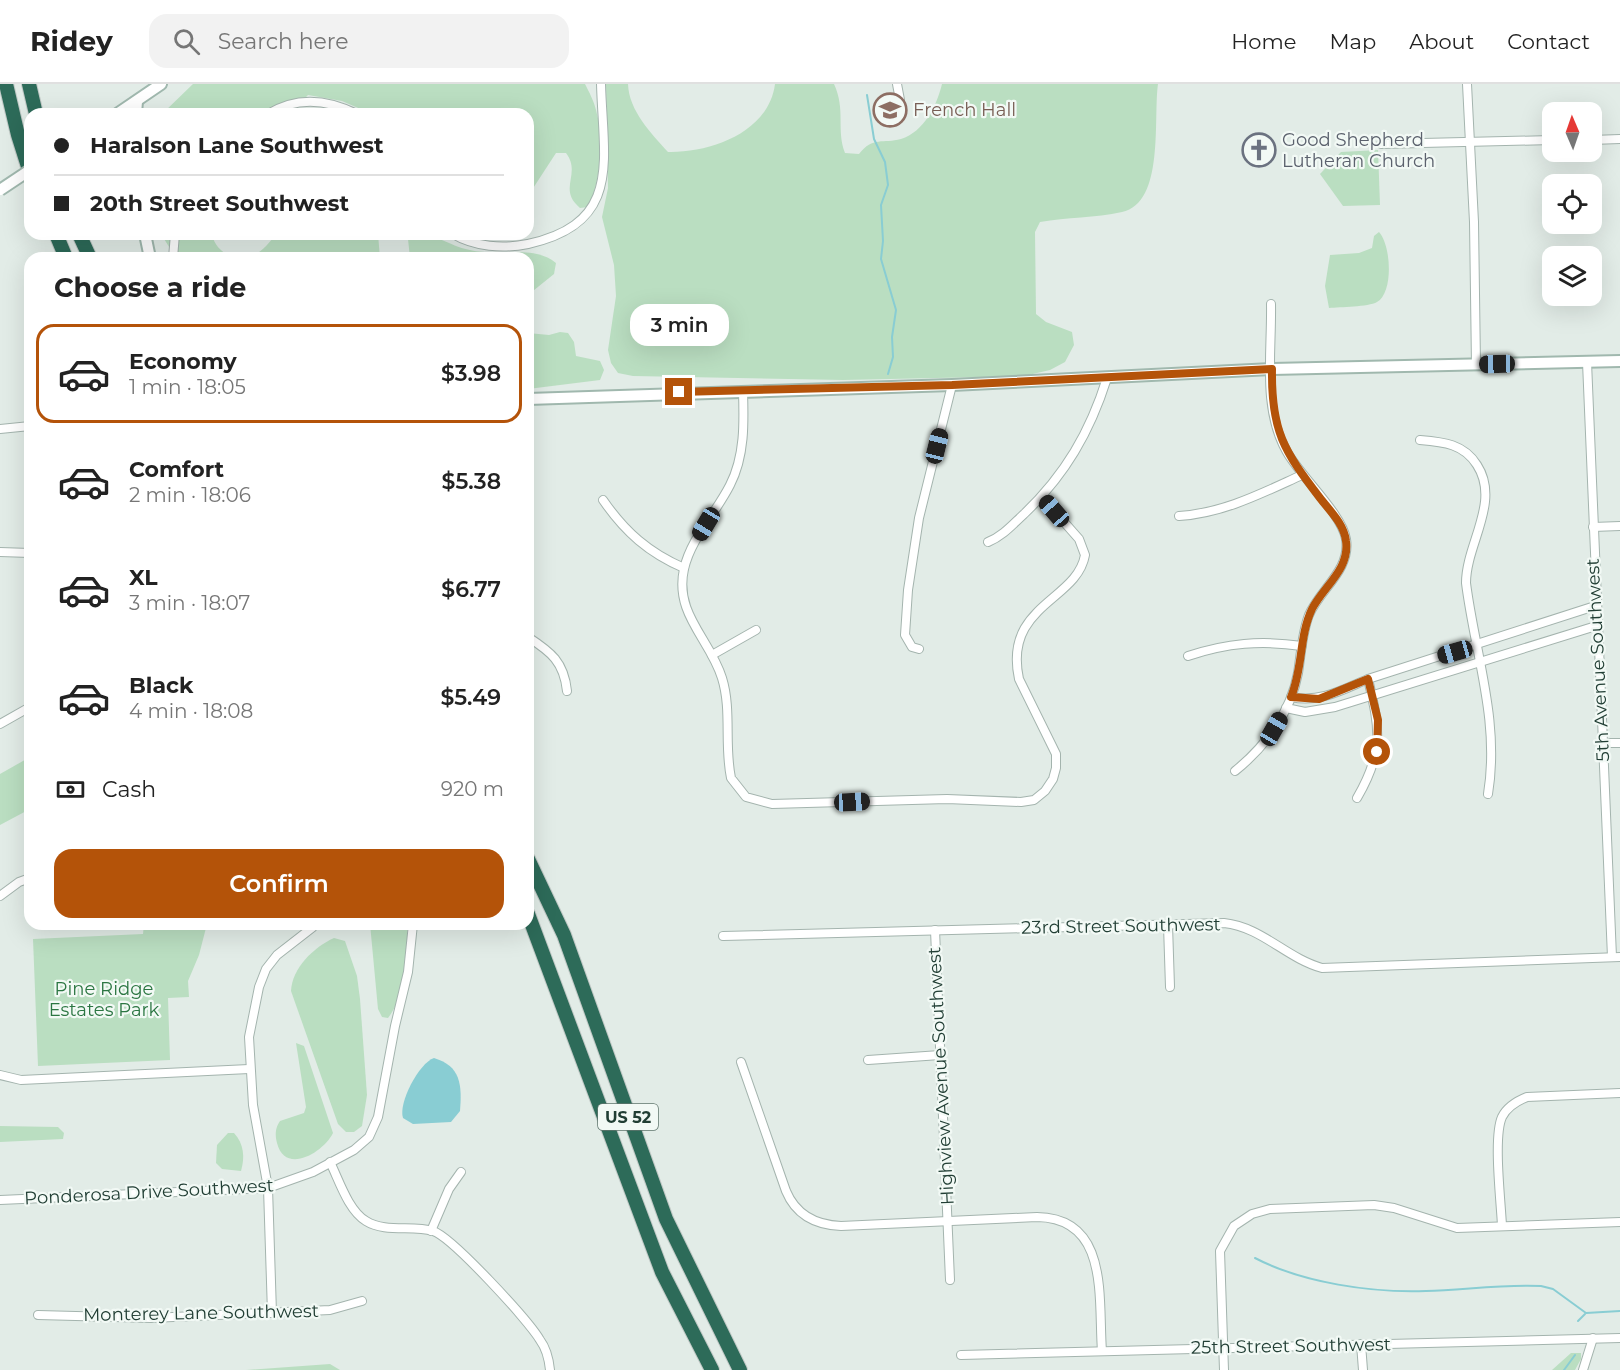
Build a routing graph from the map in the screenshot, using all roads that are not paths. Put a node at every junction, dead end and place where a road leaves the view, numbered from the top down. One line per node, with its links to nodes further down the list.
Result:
1 (6, 84): 19 (highway)
2 (29, 84): 9 (highway)
3 (161, 84): 8 (street)
4 (601, 84): 22 (street)
5 (897, 84): 7 (street)
6 (1467, 84): 17 (street)
7 (900, 100)
8 (137, 101): 10 (street); 11 (street)
9 (35, 108)
10 (126, 108)
11 (136, 108)
12 (277, 108): 13 (street)
13 (341, 108)
14 (1620, 139): 16 (street)
15 (1542, 140): 17 (street)
16 (1602, 140)
17 (1469, 142): 18 (street); 26 (street)
18 (1381, 144)
19 (24, 153)
20 (24, 175): 21 (street, bridge)
21 (0, 189)
22 (467, 240)
23 (1271, 304): 27 (street)
24 (1620, 361): 25 (street)
25 (1587, 362): 26 (street); 40 (street, 5th Avenue Southwest)
26 (1476, 365): 27 (street)
27 (1272, 369): 28 (street); 35 (street)
28 (1107, 378): 29 (street); 36 (street)
29 (952, 385): 30 (street); 51 (street)
30 (743, 391): 31 (street); 44 (street)
31 (534, 399)
32 (24, 427): 33 (street)
33 (0, 429)
34 (1420, 440): 50 (street)
35 (1302, 475): 38 (street); 49 (street)
36 (1042, 497): 41 (street); 52 (street)
37 (603, 500): 44 (street)
38 (1179, 516)
39 (1620, 526): 40 (street)
40 (1593, 527): 45 (street, 5th Avenue Southwest)
41 (988, 542)
42 (0, 552): 43 (street)
43 (24, 553)
44 (684, 568): 52 (street)
45 (1595, 606): 46 (street, 5th Avenue Southwest); 50 (street)
46 (1596, 626): 54 (street); 62 (street, 5th Avenue Southwest)
47 (756, 630): 52 (street)
48 (534, 640): 56 (street)
49 (1302, 646): 53 (street); 58 (street)
50 (1478, 646): 54 (street); 55 (street)
51 (919, 649)
52 (712, 655)
53 (1188, 656)
54 (1481, 661): 57 (street); 65 (street)
55 (1368, 679): 57 (street); 58 (street)
56 (567, 692)
57 (1372, 694): 59 (street); 66 (street)
58 (1291, 697): 59 (street)
59 (1286, 708): 64 (street)
60 (24, 710): 61 (street)
61 (0, 724)
62 (1602, 743): 63 (street); 76 (street, 5th Avenue Southwest)
63 (1620, 743)
64 (1235, 771)
65 (1488, 794)
66 (1357, 798)
67 (534, 872): 104 (highway, US 52)
68 (24, 880): 69 (street)
69 (0, 896)
70 (1168, 924): 74 (street, 23rd Street Southwest); 76 (street, 23rd Street Southwest); 77 (street)
71 (309, 930): 81 (street)
72 (412, 930): 84 (street, Ponderosa Drive Southwest)
73 (534, 930): 103 (highway, US 52)
74 (935, 930): 75 (street, 23rd Street Southwest); 78 (street, Highview Avenue Southwest)
75 (723, 936)
76 (1616, 957)
77 (1170, 987)
78 (940, 1055): 79 (street); 88 (street, Highview Avenue Southwest)
79 (868, 1060)
80 (741, 1062): 88 (street)
81 (249, 1069): 82 (street); 86 (street)
82 (0, 1075)
83 (1620, 1093): 90 (street)
84 (330, 1162): 86 (street, Ponderosa Drive Southwest); 91 (street)
85 (461, 1172): 91 (street)
86 (268, 1188): 87 (street, Ponderosa Drive Southwest); 94 (street)
87 (0, 1200)
88 (948, 1222): 92 (street, Highview Avenue Southwest); 100 (street)
89 (1620, 1222): 90 (street)
90 (1502, 1226): 99 (street)
91 (431, 1231): 102 (street)
92 (950, 1280)
93 (362, 1301): 94 (street, Monterey Lane Southwest)
94 (272, 1313): 95 (street, Monterey Lane Southwest)
95 (38, 1315)
96 (1593, 1338): 97 (street, 25th Street Southwest); 98 (street, 25th Street Southwest); 107 (street)
97 (1620, 1338)
98 (1361, 1344): 99 (street, 25th Street Southwest); 106 (street)
99 (1224, 1346): 100 (street, 25th Street Southwest); 105 (street)
100 (1102, 1351): 101 (street, 25th Street Southwest)
101 (961, 1355)
102 (550, 1370)
103 (712, 1370)
104 (740, 1370)
105 (1224, 1370)
106 (1364, 1370)
107 (1583, 1370)

